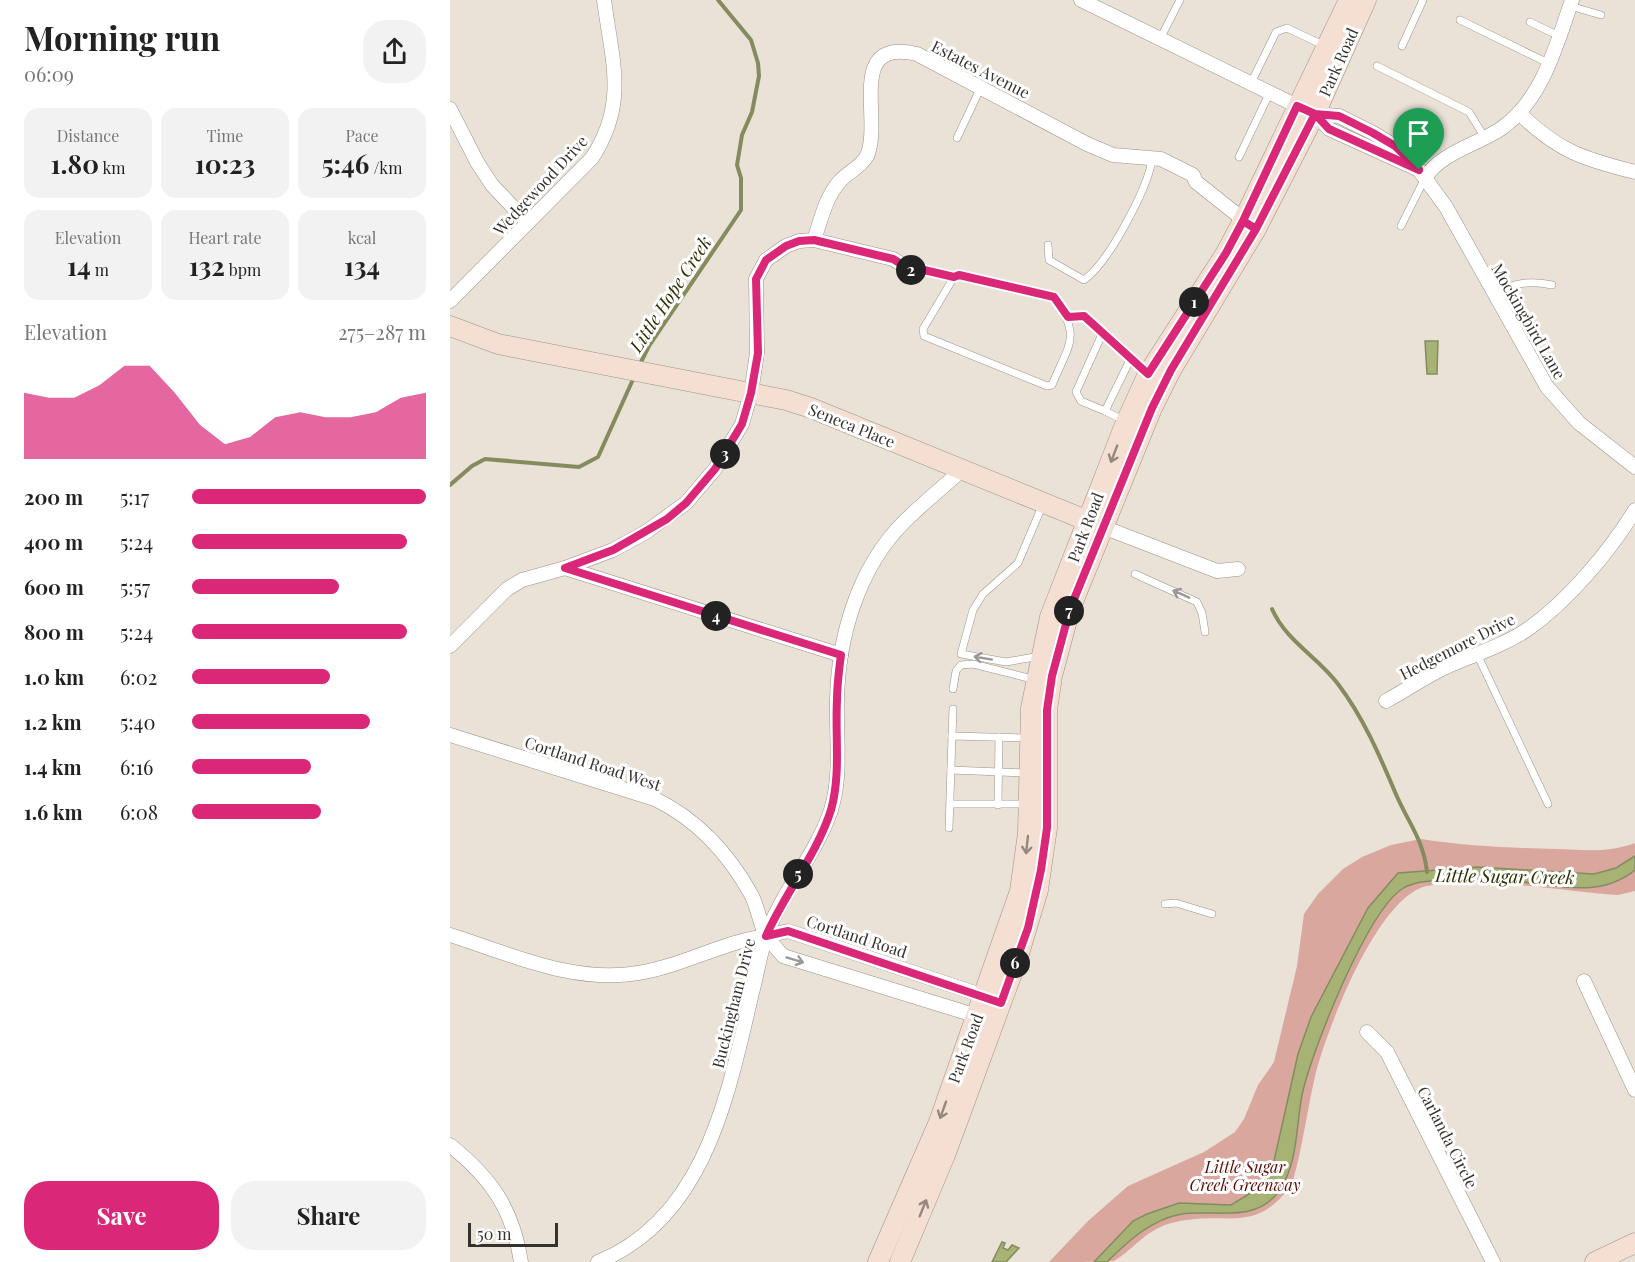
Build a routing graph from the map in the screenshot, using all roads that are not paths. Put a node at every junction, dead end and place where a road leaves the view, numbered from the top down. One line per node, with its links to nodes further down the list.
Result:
1 (604, 0): 29 (street, Wedgewood Drive)
2 (1081, 0): 12 (street)
3 (1180, 0): 12 (lane)
4 (1349, 0): 13 (main road, Park Road)
5 (1366, 0): 21 (main road, Park Road)
6 (1423, 0): 14 (lane)
7 (1571, 3): 8 (lane); 11 (street)
8 (1601, 15)
9 (1460, 20): 15 (lane)
10 (1530, 22): 11 (lane)
11 (1559, 36): 15 (street)
12 (1160, 39): 17 (street)
13 (1326, 46): 17 (lane); 21 (main road, Park Road)
14 (1402, 46)
15 (1548, 63): 22 (street)
16 (1377, 66): 24 (lane)
17 (1251, 83): 19 (street)
18 (981, 87): 23 (lane); 26 (street, Estates Avenue); 32 (street, Estates Avenue)
19 (1270, 92): 21 (street); 25 (lane)
20 (450, 109): 29 (street)
21 (1306, 110): 28 (street); 30 (main road, Park Road)
22 (1520, 112): 24 (street); 27 (street)
23 (957, 138)
24 (1485, 138): 28 (street)
25 (1239, 157)
26 (1152, 161): 30 (street, Estates Avenue); 33 (lane)
27 (1635, 172)
28 (1422, 174): 31 (lane); 37 (street, Mockingbird Lane)
29 (528, 223): 38 (street, Wedgewood Drive)
30 (1250, 225): 43 (main road, Park Road); 51 (main road, Park Road)
31 (1401, 226)
32 (814, 240): 34 (street); 44 (street)
33 (1048, 245)
34 (913, 271): 35 (lane)
35 (954, 277): 39 (lane); 39 (lane)
36 (1552, 285): 37 (lane)
37 (1494, 293): 47 (street, Mockingbird Lane)
38 (450, 301)
39 (1068, 317): 41 (lane)
40 (450, 326): 44 (main road, Seneca Place)
41 (1103, 332): 42 (lane); 45 (lane)
42 (1131, 358): 43 (lane); 45 (lane)
43 (1148, 374): 46 (main road, Park Road)
44 (751, 393): 48 (main road, Seneca Place); 52 (street)
45 (1105, 411): 46 (lane)
46 (1126, 422): 51 (main road, Park Road, one-way to 51)
47 (1635, 467)
48 (962, 470): 49 (main road, Seneca Place); 58 (street, Buckingham Drive)
49 (1043, 504): 51 (main road, Seneca Place); 59 (lane, one-way to 49)
50 (1635, 510): 57 (street, Hedgemore Drive)
51 (1096, 524): 53 (street, Seneca Place); 59 (main road, Park Road); 81 (main road, Park Road)
52 (565, 568): 56 (street); 58 (street)
53 (1239, 569)
54 (1135, 574): 55 (lane, one-way to 54)
55 (1205, 632)
56 (450, 646)
57 (1477, 654): 62 (street, Hedgemore Drive); 73 (lane)
58 (841, 655): 79 (street, Buckingham Drive)
59 (1040, 656): 60 (main road, Park Road)
60 (1036, 680): 61 (lane); 67 (main road, Park Road)
61 (953, 689)
62 (1386, 701)
63 (953, 708): 65 (lane)
64 (450, 735): 79 (street, Cortland Road West)
65 (952, 736): 66 (lane); 68 (lane)
66 (999, 737): 67 (lane); 69 (lane)
67 (1029, 738): 70 (main road, Park Road)
68 (951, 770): 69 (lane); 71 (lane)
69 (998, 771): 70 (lane); 74 (lane)
70 (1028, 773): 72 (main road, Park Road)
71 (951, 804): 74 (lane); 75 (lane)
72 (1028, 804): 74 (lane); 81 (main road, Park Road, one-way to 81)
73 (1548, 804)
74 (998, 805)
75 (949, 828)
76 (1165, 904): 77 (lane)
77 (1212, 914)
78 (450, 935): 79 (street, Cortland Road)
79 (766, 936): 81 (street, Cortland Road); 81 (street, one-way to 81); 87 (street, Buckingham Drive)
80 (1584, 981): 83 (street)
81 (989, 1009): 88 (main road, Park Road, one-way to 88); 89 (main road, Park Road, one-way to 81)
82 (1368, 1032): 90 (street, Carlanda Circle)
83 (1635, 1090)
84 (450, 1145): 86 (street)
85 (1635, 1243): 91 (main road)
86 (521, 1262)
87 (598, 1262)
88 (878, 1262)
89 (900, 1262)
90 (1493, 1262)
91 (1595, 1262)

